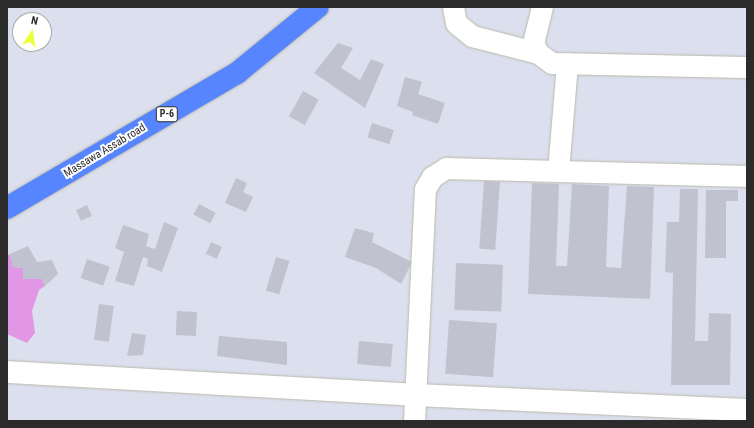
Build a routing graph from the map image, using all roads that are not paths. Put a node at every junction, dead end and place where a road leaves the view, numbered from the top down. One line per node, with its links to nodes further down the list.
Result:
1 (318, 7): 9 (highway, Massawa Assab road / P-6)
2 (453, 7): 4 (street)
3 (542, 7): 4 (street)
4 (538, 53): 5 (street)
5 (567, 63): 6 (street); 7 (street)
6 (747, 68)
7 (558, 171): 8 (street); 11 (street)
8 (747, 176)
9 (7, 208)
10 (7, 372): 11 (street)
11 (416, 396): 12 (street); 13 (street)
12 (747, 410)
13 (414, 421)

